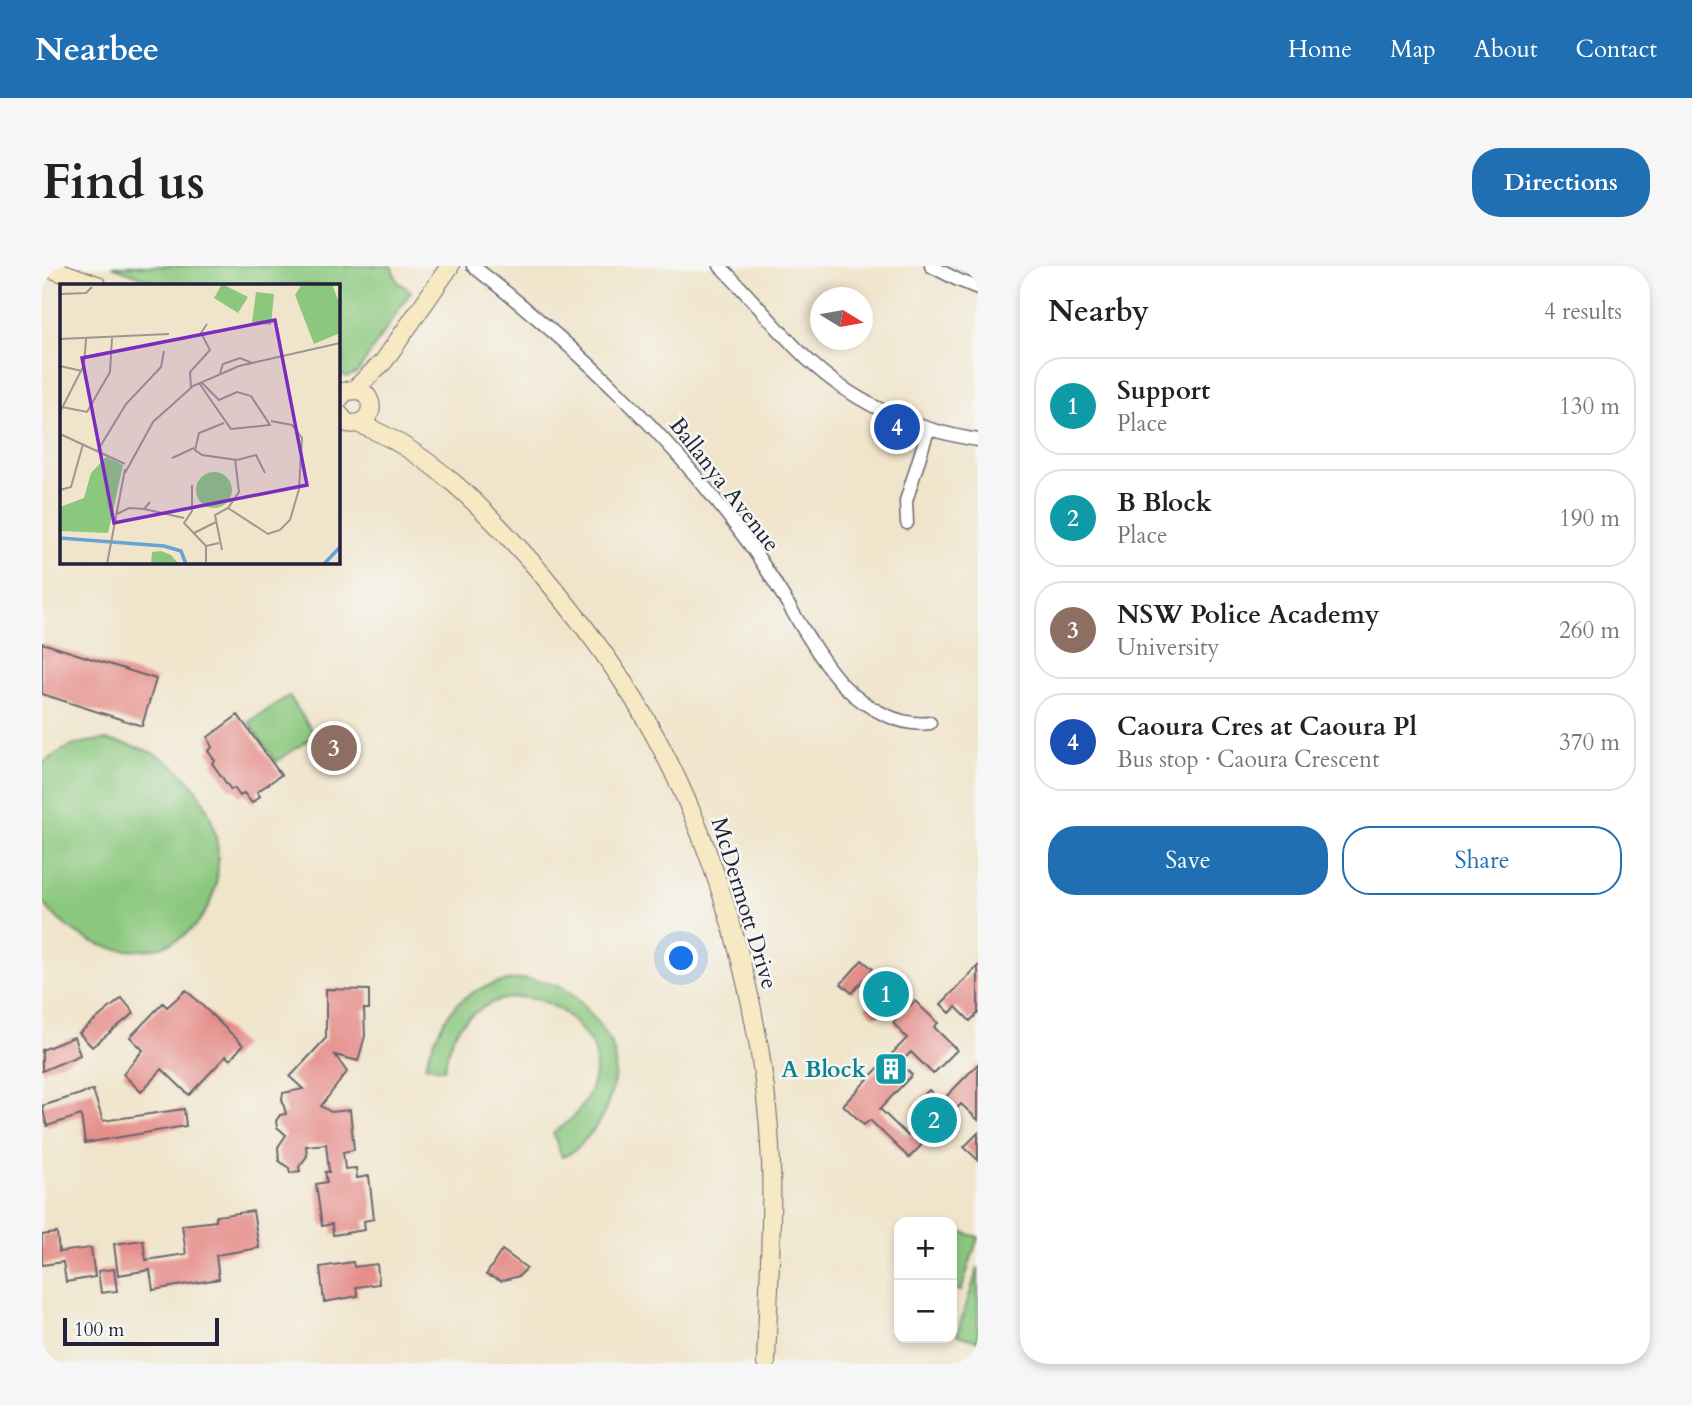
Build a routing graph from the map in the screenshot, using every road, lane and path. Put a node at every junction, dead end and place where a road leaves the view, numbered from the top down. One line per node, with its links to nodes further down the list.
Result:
1 (44, 266): 6 (main road)
2 (450, 266): 8 (main road)
3 (473, 266): 17 (street, Ballanya Avenue)
4 (720, 266): 13 (street)
5 (931, 266): 7 (street)
6 (94, 284)
7 (978, 288)
8 (384, 361): 9 (main road); 10 (main road)
9 (344, 392): 10 (main road, McDermott Drive)
10 (371, 406): 12 (main road); 14 (main road, McDermott Drive)
11 (340, 415): 12 (main road, McDermott Drive)
12 (359, 424): 14 (main road, McDermott Drive)
13 (928, 430): 15 (street); 16 (street)
14 (395, 439): 18 (main road, McDermott Drive)
15 (978, 440)
16 (907, 523)
17 (930, 723)
18 (766, 1364)

